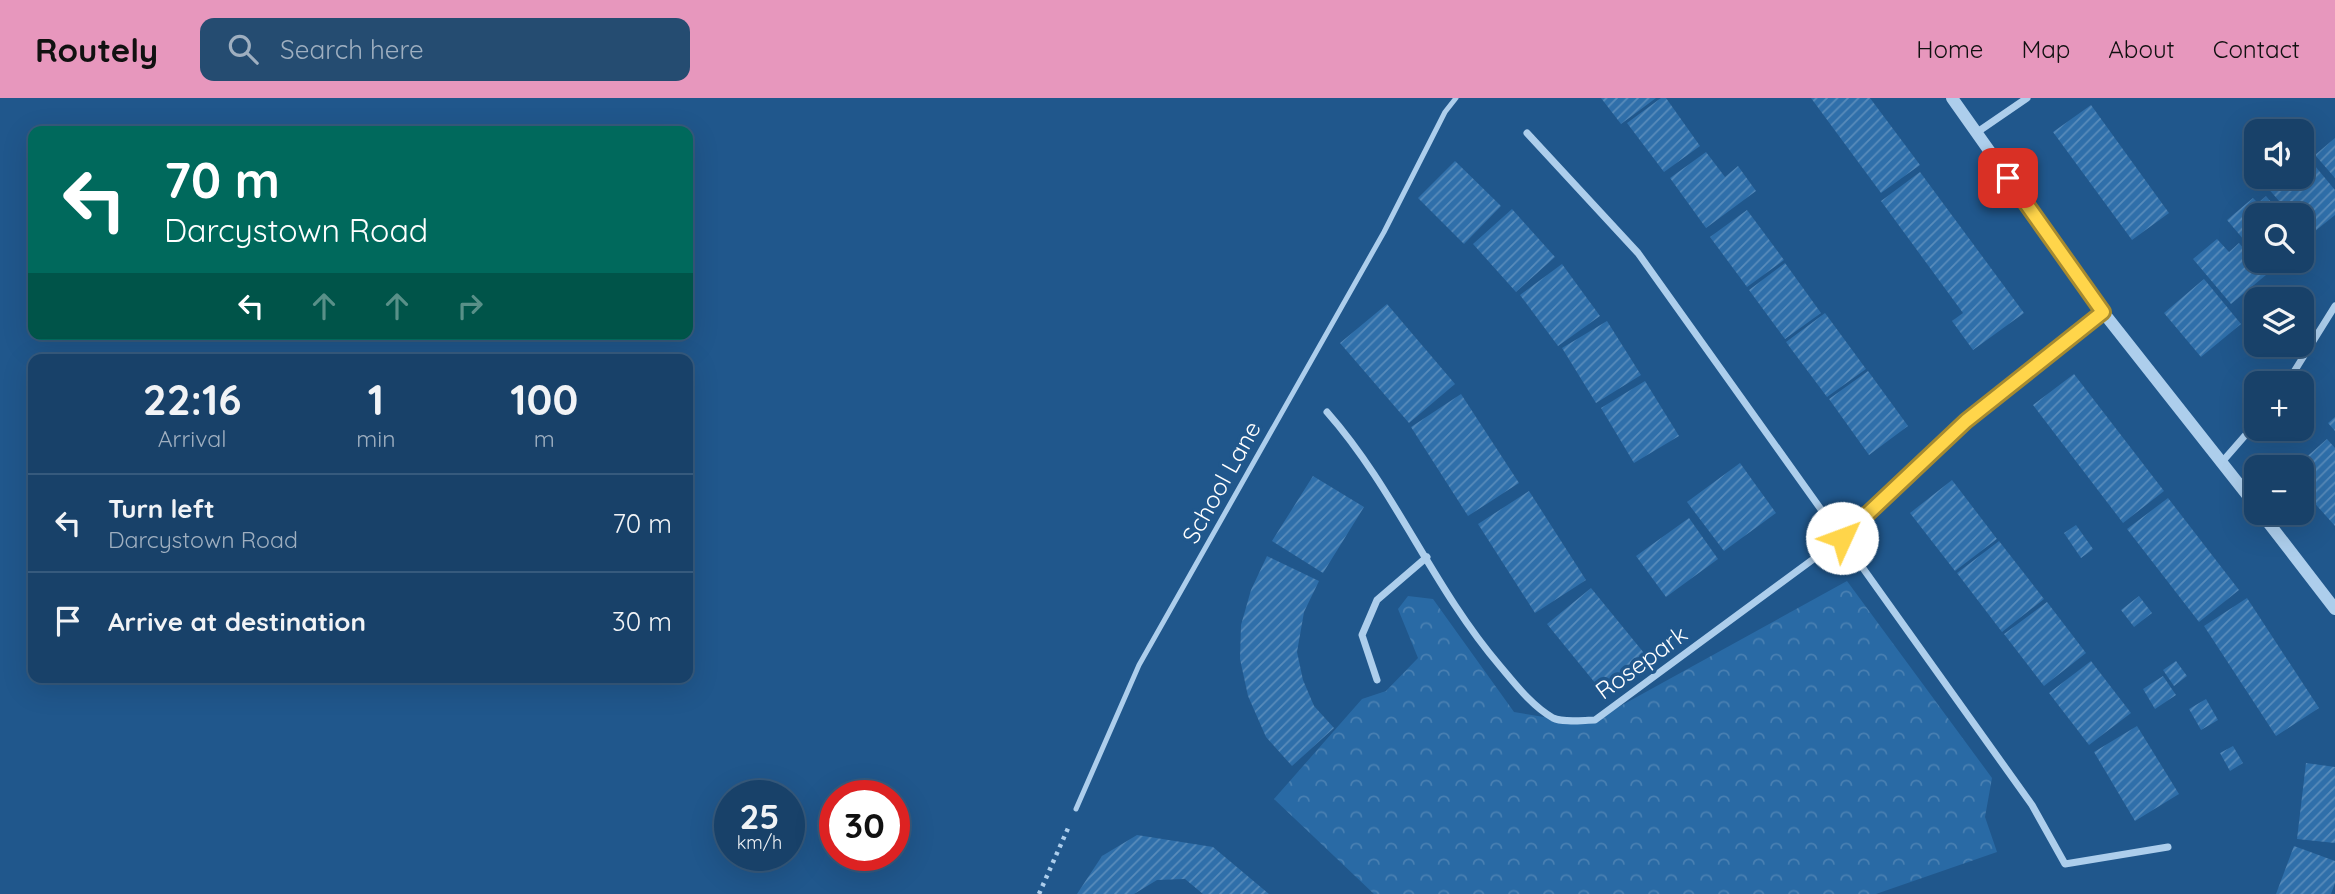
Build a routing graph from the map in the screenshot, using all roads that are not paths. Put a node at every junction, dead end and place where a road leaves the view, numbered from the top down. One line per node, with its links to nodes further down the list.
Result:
1 (1456, 98): 18 (lane, School Lane)
2 (1952, 98): 5 (street)
3 (2026, 98): 5 (street)
4 (1527, 133): 14 (street)
5 (1976, 133): 7 (street)
6 (2335, 306): 8 (street)
7 (2103, 312): 11 (street); 14 (street, Rosepark)
8 (2294, 371)
9 (1327, 412): 15 (street, Rosepark)
10 (2244, 437): 11 (street)
11 (2222, 462): 12 (street)
12 (2244, 490)
13 (2270, 525): 16 (street)
14 (1842, 538): 15 (street, Rosepark); 19 (street)
15 (1427, 557): 17 (street)
16 (2335, 609)
17 (1377, 680)
18 (1076, 809)
19 (2168, 847)

